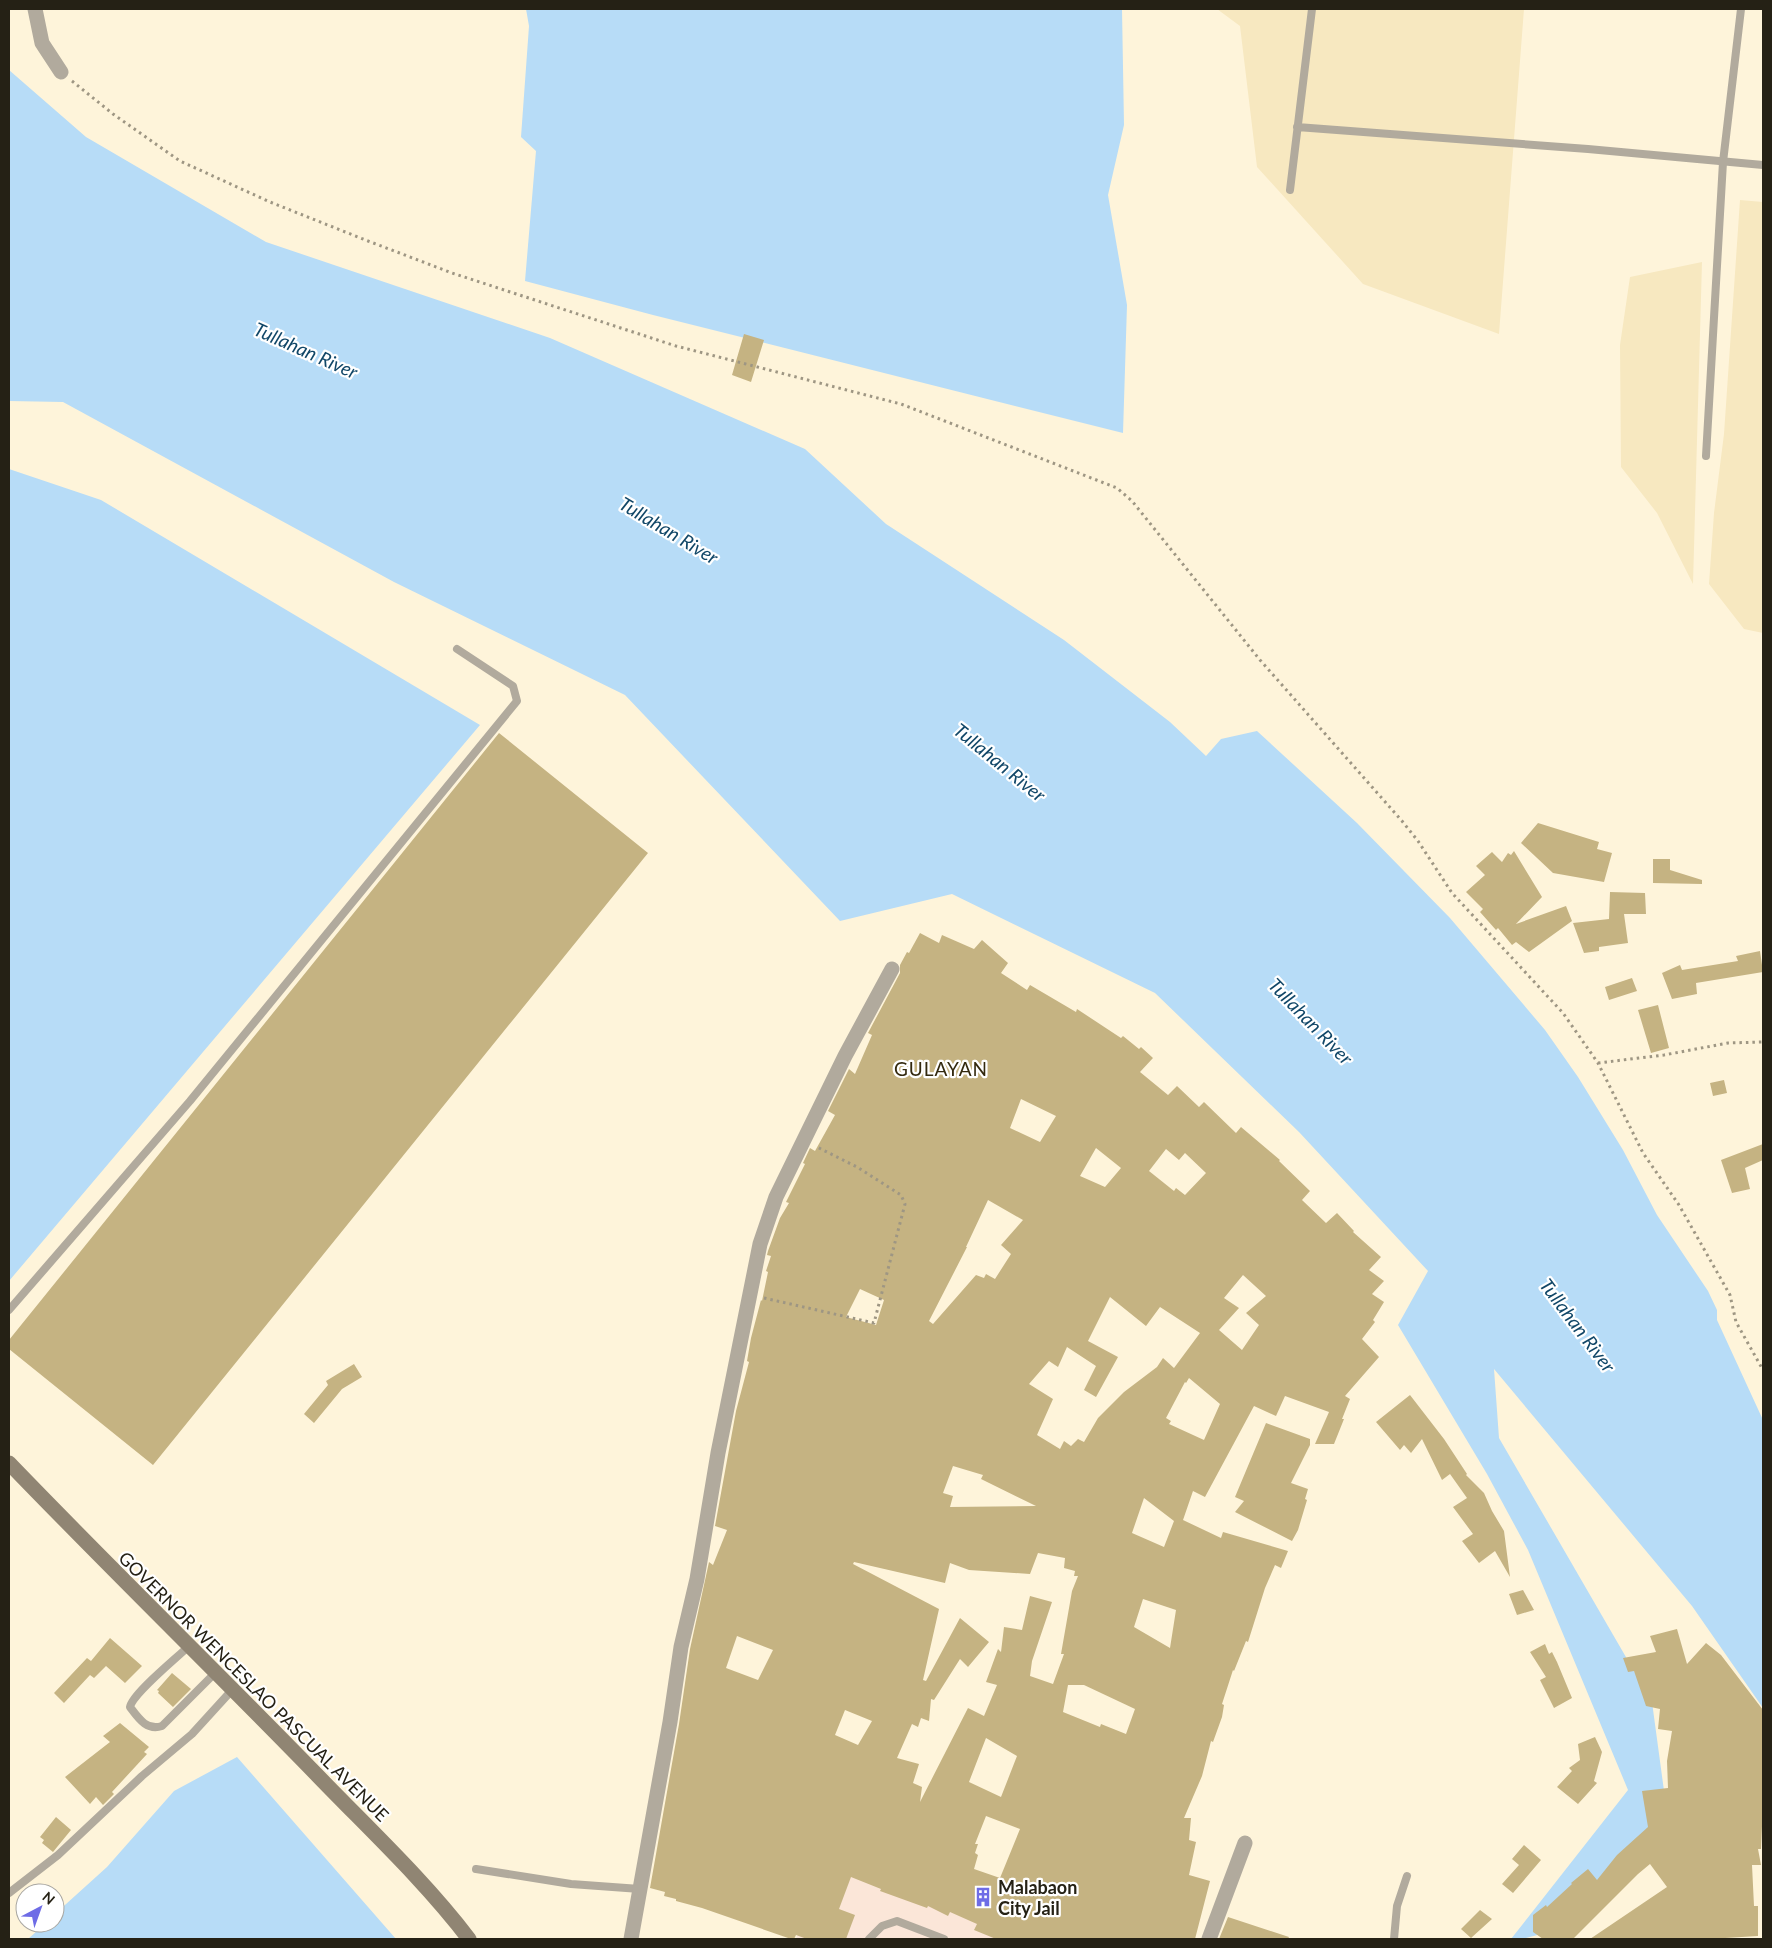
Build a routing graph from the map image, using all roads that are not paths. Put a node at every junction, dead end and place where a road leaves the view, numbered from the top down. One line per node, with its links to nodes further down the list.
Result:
1 (35, 9): 4 (street)
2 (1312, 9): 5 (lane)
3 (1741, 9): 6 (lane)
4 (61, 72)
5 (1297, 126): 6 (lane); 8 (lane)
6 (1723, 162): 7 (lane); 9 (lane)
7 (1763, 165)
8 (1290, 190)
9 (1706, 456)
10 (456, 649): 12 (lane)
11 (892, 969): 20 (street)
12 (9, 1310)
13 (9, 1463): 14 (main road, GOVERNOR WENCESLAO PASCUAL AVENUE)
14 (190, 1645): 15 (main road, GOVERNOR WENCESLAO PASCUAL AVENUE); 15 (lane)
15 (216, 1672): 16 (main road, GOVERNOR WENCESLAO PASCUAL AVENUE)
16 (233, 1689): 21 (lane); 22 (main road, GOVERNOR WENCESLAO PASCUAL AVENUE)
17 (1245, 1843): 26 (street)
18 (476, 1868): 20 (lane)
19 (1407, 1876): 27 (lane)
20 (640, 1889): 23 (street)
21 (9, 1893)
22 (469, 1939)
23 (631, 1939)
24 (870, 1939): 25 (lane)
25 (944, 1939)
26 (1209, 1939)
27 (1394, 1939)

